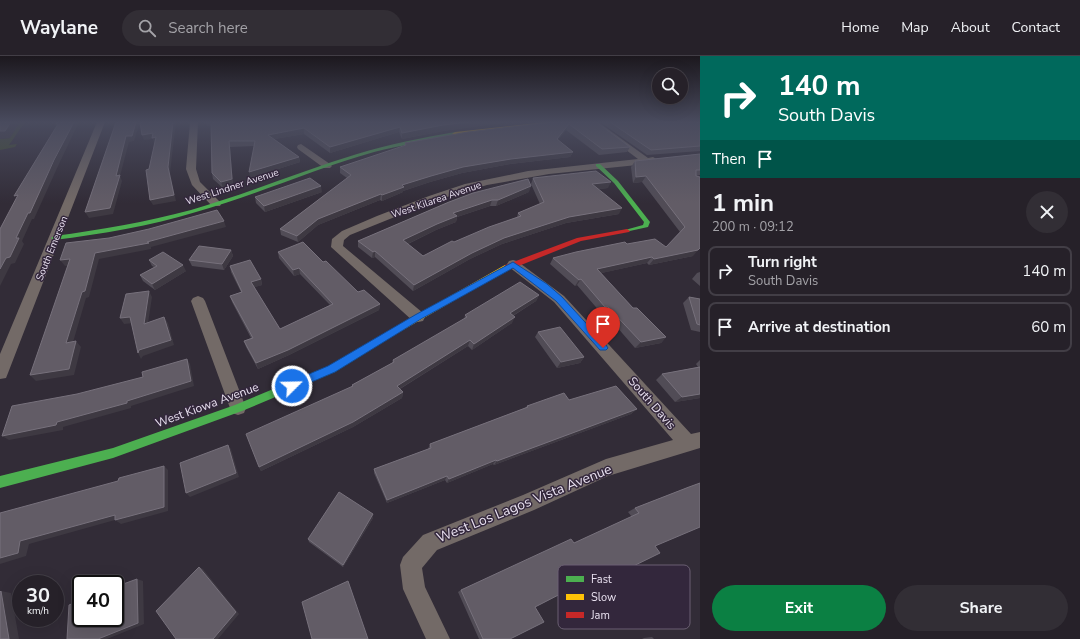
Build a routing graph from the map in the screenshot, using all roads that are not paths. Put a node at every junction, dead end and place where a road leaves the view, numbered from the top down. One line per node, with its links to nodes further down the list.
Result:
1 (90, 149): 11 (street, South Emerson)
2 (192, 149): 10 (street)
3 (305, 149): 9 (street)
4 (382, 149): 9 (street, West Lindner Avenue)
5 (631, 149): 7 (street)
6 (662, 159): 7 (street, West Kilarea Avenue)
7 (647, 161): 8 (street, West Kilarea Avenue)
8 (598, 165): 12 (street, West Kiowa Avenue); 14 (street, West Kilarea Avenue)
9 (327, 166): 10 (street, West Lindner Avenue)
10 (216, 204): 11 (street, West Lindner Avenue)
11 (54, 238): 15 (street, South Emerson)
12 (513, 264): 14 (street, West Kiowa Avenue); 17 (street, South Davis)
13 (198, 301): 16 (street)
14 (418, 317): 16 (street, West Kiowa Avenue)
15 (0, 373)
16 (238, 408): 18 (street, West Kiowa Avenue)
17 (694, 441): 19 (street, West Los Lagos Vista Avenue)
18 (0, 482)
19 (438, 639)

